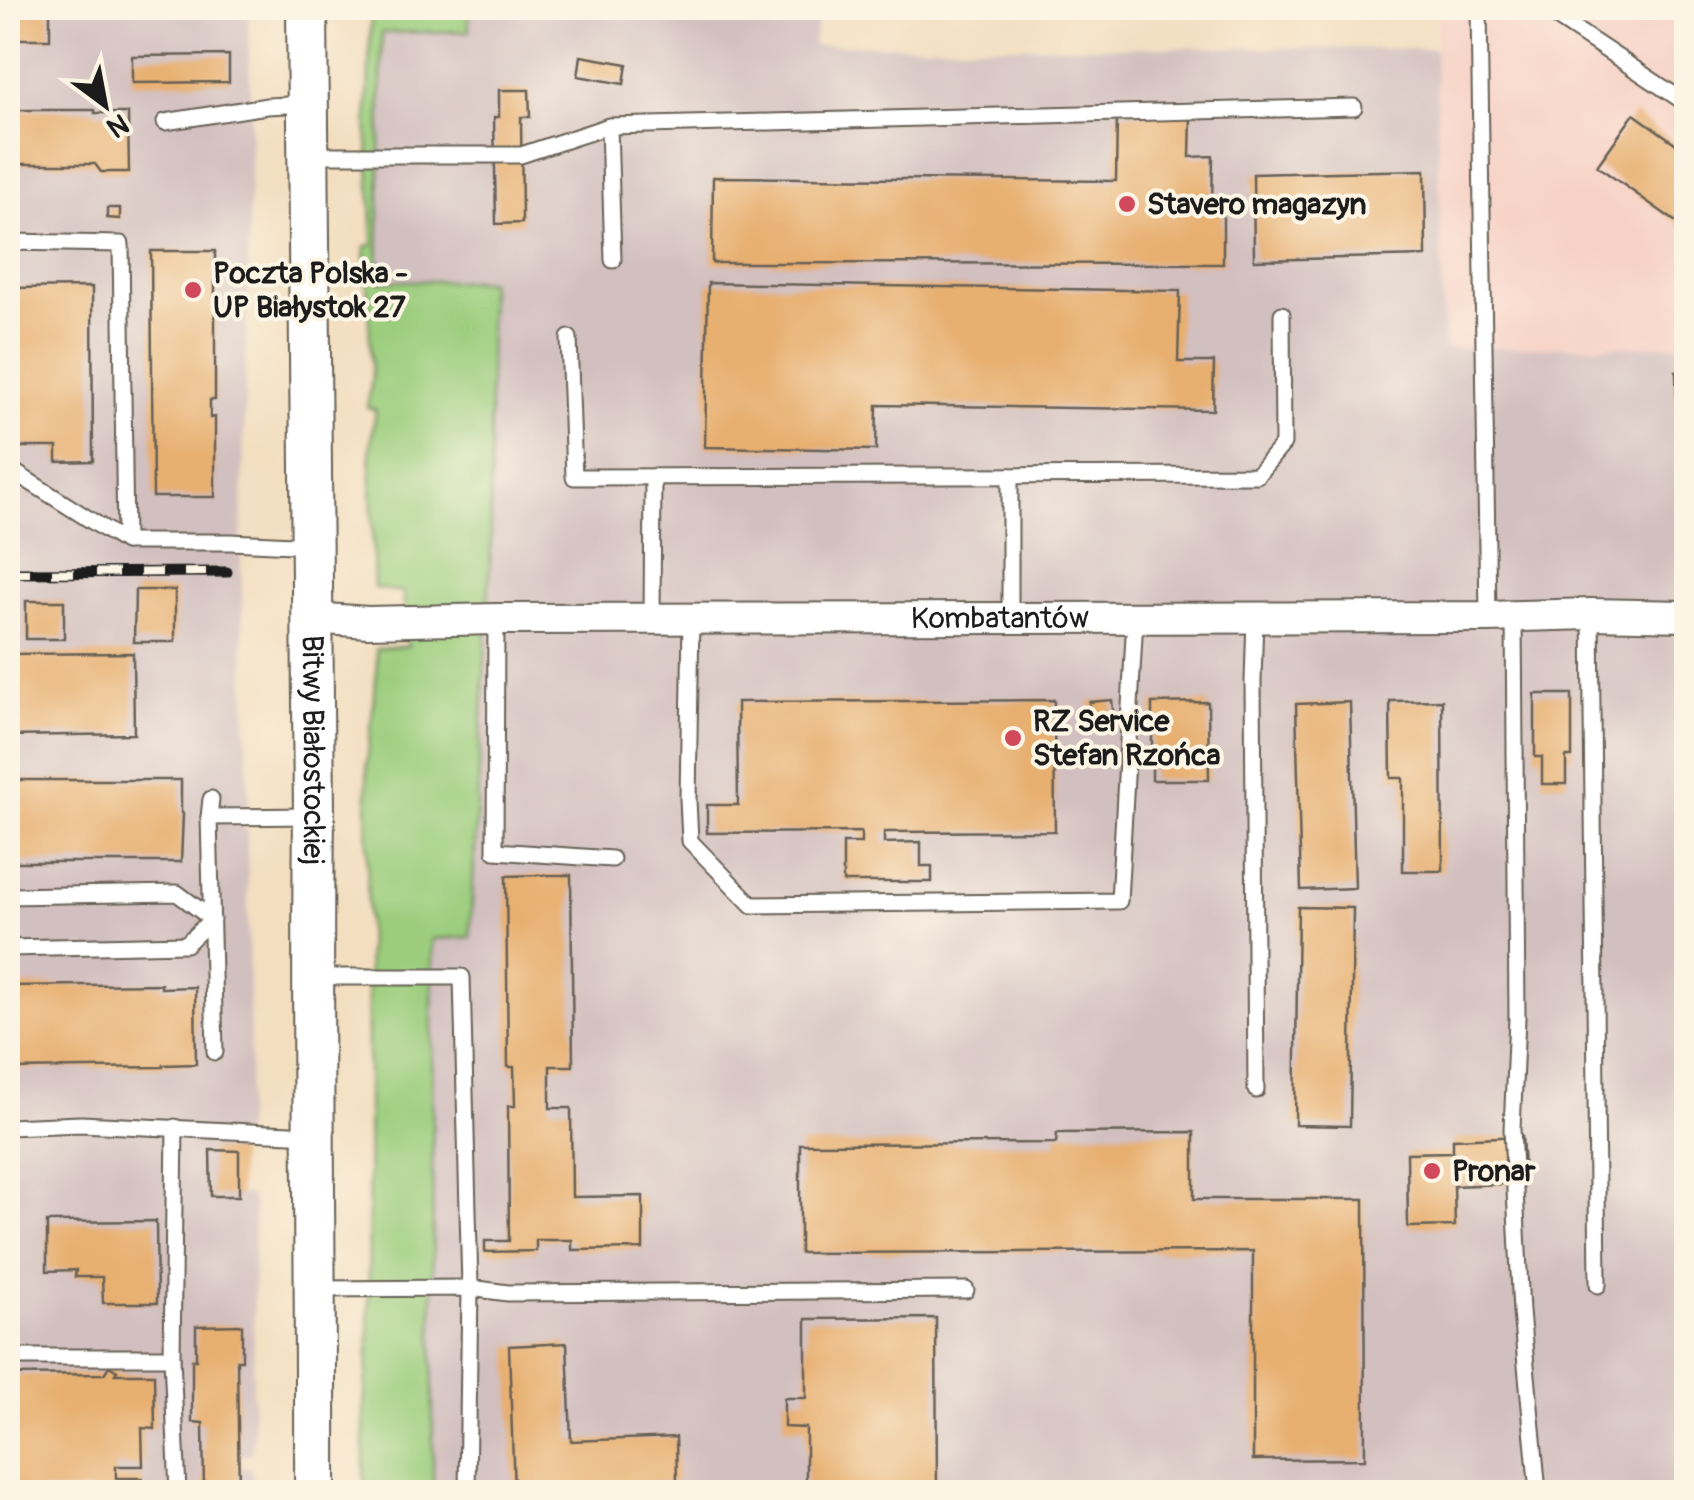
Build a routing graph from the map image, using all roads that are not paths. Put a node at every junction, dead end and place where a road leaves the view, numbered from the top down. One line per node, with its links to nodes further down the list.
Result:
1 (307, 8): 5 (street, Bitwy Białostockiej)
2 (1479, 8): 20 (lane)
3 (1543, 8): 4 (lane)
4 (1686, 103)
5 (307, 104): 7 (lane); 9 (street, Bitwy Białostockiej)
6 (1354, 107): 8 (lane)
7 (166, 122)
8 (609, 126): 9 (lane); 11 (lane)
9 (308, 156): 18 (street, Bitwy Białostockiej)
10 (8, 242): 17 (lane)
11 (613, 260)
12 (1282, 314): 16 (lane)
13 (569, 338): 15 (lane)
14 (8, 473): 17 (lane)
15 (653, 476): 16 (lane); 27 (lane)
16 (1010, 476): 23 (lane)
17 (126, 542): 18 (lane)
18 (312, 546): 22 (street, Bitwy Białostockiej)
19 (1592, 614): 20 (street, Kombatantów); 21 (street, Kombatantów); 42 (lane)
20 (1501, 616): 25 (street, Kombatantów); 51 (lane)
21 (1686, 616)
22 (312, 618): 26 (street, Kombatantów); 30 (street, Bitwy Białostockiej)
23 (1010, 618): 24 (street, Kombatantów); 28 (street, Kombatantów)
24 (1135, 618): 25 (street, Kombatantów); 28 (lane)
25 (1256, 618): 38 (lane)
26 (496, 619): 27 (street, Kombatantów); 32 (lane)
27 (652, 619): 28 (street, Kombatantów)
28 (691, 619)
29 (211, 799): 31 (lane)
30 (314, 816): 31 (lane); 36 (street, Bitwy Białostockiej)
31 (209, 817): 34 (lane)
32 (612, 860)
33 (8, 896): 34 (lane)
34 (212, 918): 35 (lane); 37 (lane)
35 (8, 948)
36 (314, 976): 41 (street, Bitwy Białostockiej); 43 (lane)
37 (216, 1052)
38 (1256, 1090)
39 (8, 1127): 40 (lane)
40 (176, 1127): 41 (lane); 46 (lane)
41 (316, 1135): 44 (street, Bitwy Białostockiej)
42 (1598, 1284)
43 (470, 1288): 44 (lane); 45 (lane); 50 (lane)
44 (316, 1289): 49 (street, Bitwy Białostockiej)
45 (966, 1290)
46 (172, 1357): 47 (lane); 48 (lane)
47 (8, 1358)
48 (178, 1492)
49 (315, 1492)
50 (467, 1492)
51 (1538, 1492)

